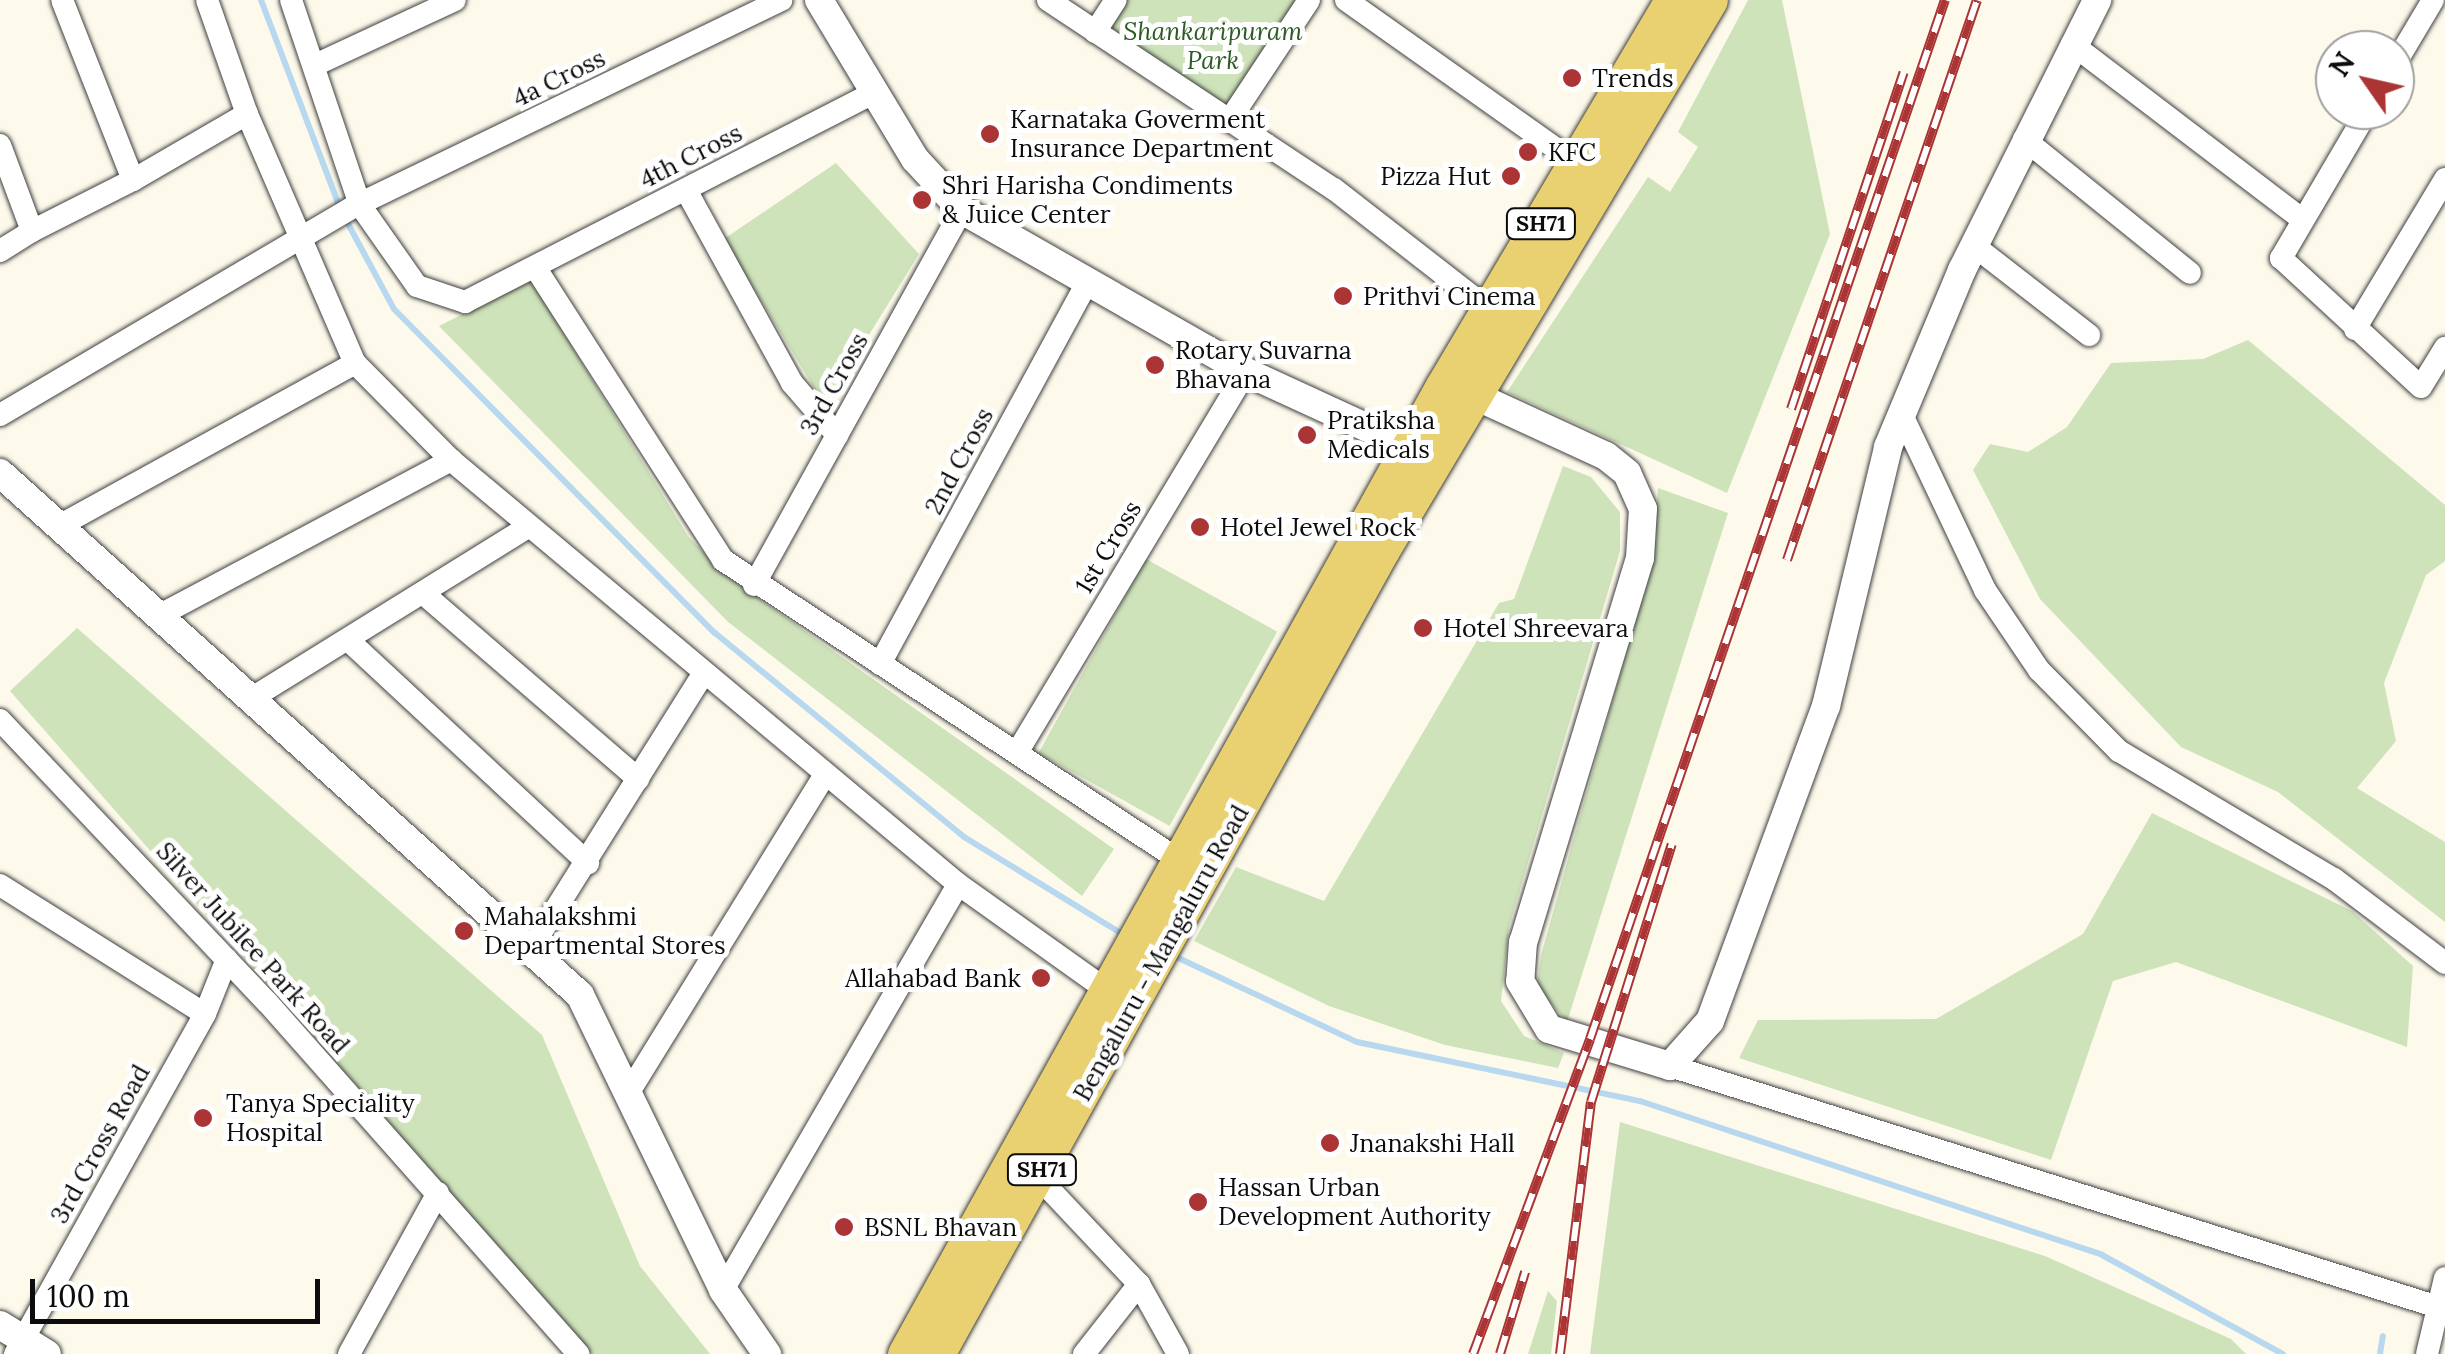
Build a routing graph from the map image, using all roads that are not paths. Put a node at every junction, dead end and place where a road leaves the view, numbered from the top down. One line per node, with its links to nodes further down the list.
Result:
1 (62, 0): 27 (street)
2 (206, 0): 20 (street)
3 (292, 0): 18 (street, 4th Cross)
4 (455, 0): 18 (street)
5 (782, 0): 30 (street, 4a Cross)
6 (819, 0): 19 (street)
7 (1048, 0): 16 (street)
8 (1116, 0): 16 (street)
9 (1310, 0): 21 (street)
10 (1346, 0): 25 (street)
11 (1672, 0): 25 (main road, SH71)
12 (1710, 0): 25 (main road, SH71)
13 (2097, 0): 17 (street)
14 (2432, 0): 15 (street)
15 (2415, 30)
16 (1095, 32): 21 (street)
17 (2072, 44): 23 (street); 32 (street)
18 (315, 65): 30 (street, 4th Cross)
19 (872, 94): 29 (street, 4th Cross); 31 (street)
20 (247, 114): 27 (street); 34 (street)
21 (1230, 121): 40 (street)
22 (2356, 130): 32 (street)
23 (2024, 139): 35 (street); 38 (street)
24 (0, 145): 28 (street)
25 (1591, 173): 40 (main road, SH71); 46 (main road, SH71)
26 (2445, 178): 41 (street)
27 (134, 180): 33 (street)
28 (6, 183): 33 (street)
29 (686, 190): 37 (street, 4th Cross); 49 (street)
30 (356, 206): 34 (street, 4a Cross); 37 (street, 4th Cross)
31 (962, 210): 39 (street); 49 (street, 3rd Cross)
32 (2303, 220): 41 (street)
33 (32, 231): 36 (street)
34 (306, 234): 44 (street); 47 (street, 4a Cross)
35 (1974, 245): 42 (street); 48 (street)
36 (0, 251)
37 (535, 267): 55 (street)
38 (2190, 272)
39 (1086, 284): 45 (street); 59 (street, 2nd Cross)
40 (1488, 309): 46 (main road, SH71)
41 (2355, 329): 43 (street)
42 (2088, 335)
43 (2445, 348)
44 (355, 363): 51 (street); 53 (street)
45 (1246, 372): 50 (street); 63 (street, 1st Cross)
46 (1459, 388): 50 (main road, SH71); 76 (street)
47 (0, 415)
48 (1902, 415): 73 (street); 76 (street)
49 (837, 435): 55 (street, 3rd Cross)
50 (1422, 454): 66 (main road, Bengaluru - Mangaluru Road / SH71); 70 (main road, Bengaluru - Mangaluru Road / SH71)
51 (450, 460): 54 (street); 57 (street)
52 (0, 473): 53 (street)
53 (59, 526): 57 (street)
54 (526, 529): 56 (street); 60 (street)
55 (754, 585): 59 (street)
56 (424, 594): 58 (street); 65 (street)
57 (160, 615): 61 (street)
58 (348, 640): 61 (street); 67 (street)
59 (880, 664): 63 (street)
60 (702, 676): 64 (street); 65 (street)
61 (252, 698): 71 (street)
62 (0, 720): 72 (street, Silver Jubilee Park Road)
63 (1018, 751): 66 (street)
64 (824, 775): 68 (street); 77 (street)
65 (638, 779): 67 (street)
66 (1178, 860): 70 (main road, Bengaluru - Mangaluru Road / SH71)
67 (588, 863): 71 (street)
68 (958, 884): 74 (street); 82 (street)
69 (0, 885): 75 (street)
70 (1173, 901): 74 (main road, SH71)
71 (530, 950): 77 (street)
72 (228, 959): 75 (street, 3rd Cross Road); 79 (street, Silver Jubilee Park Road)
73 (2445, 963)
74 (1126, 988): 78 (main road, Bengaluru - Mangaluru Road / SH71); 89 (main road, Bengaluru - Mangaluru Road / SH71)
75 (204, 1014): 84 (street, 3rd Cross Road)
76 (1670, 1066): 83 (street)
77 (629, 1092): 82 (street)
78 (1038, 1177): 81 (street); 90 (main road, Bengaluru - Mangaluru Road / SH71)
79 (438, 1193): 86 (street); 87 (street, Silver Jubilee Park Road)
80 (2445, 1278): 83 (street)
81 (1140, 1284): 91 (street); 92 (street)
82 (723, 1290): 88 (street)
83 (2438, 1308): 93 (street)
84 (12, 1339): 85 (street)
85 (47, 1354)
86 (349, 1354)
87 (578, 1354)
88 (767, 1354)
89 (905, 1354)
90 (937, 1354)
91 (1084, 1354)
92 (1178, 1354)
93 (2427, 1354)

